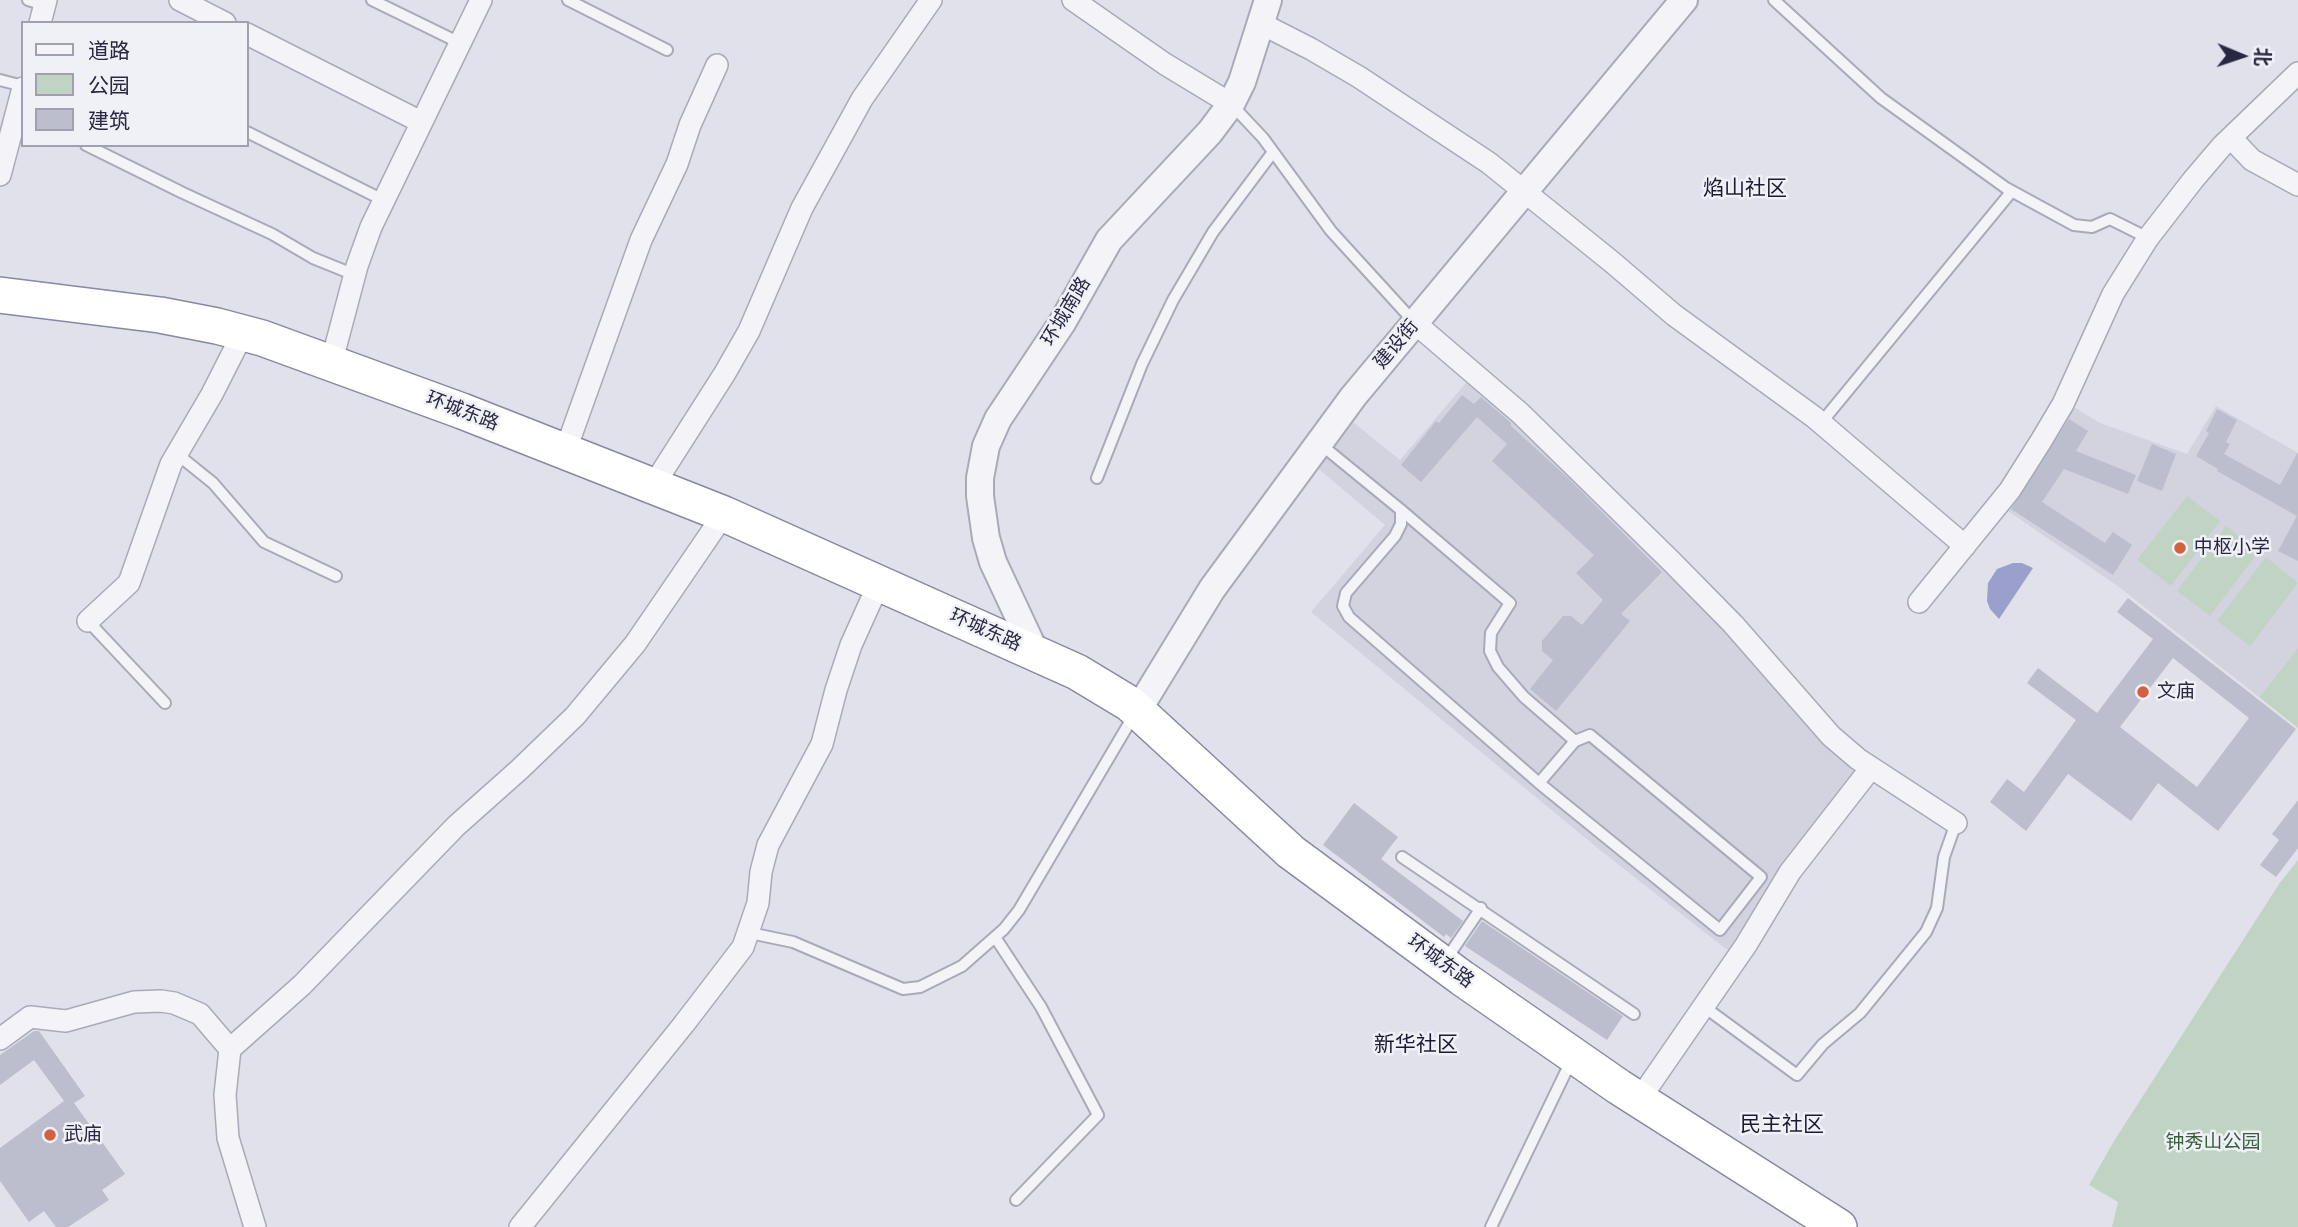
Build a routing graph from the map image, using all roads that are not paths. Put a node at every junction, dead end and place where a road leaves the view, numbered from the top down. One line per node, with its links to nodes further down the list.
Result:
1 (180, 0): 10 (street)
2 (372, 0): 12 (lane)
3 (481, 0): 12 (street)
4 (568, 0): 13 (lane)
5 (931, 0): 41 (street)
6 (1073, 0): 18 (street)
7 (1684, 0): 28 (street, 建设街)
8 (1773, 0): 27 (lane)
9 (1265, 12): 18 (street, 环城南路); 28 (street)
10 (221, 21)
11 (248, 35): 20 (street)
12 (460, 43): 20 (street)
13 (667, 50)
14 (717, 65): 38 (street)
15 (2298, 73): 22 (street)
16 (0, 80): 17 (lane)
17 (21, 86)
18 (1231, 104): 24 (lane); 49 (street, 环城南路)
19 (20, 112): 25 (street)
20 (421, 122): 29 (street)
21 (248, 132): 29 (lane)
22 (2231, 138): 26 (street); 30 (street)
23 (90, 147): 31 (lane)
24 (1273, 152): 33 (lane); 40 (lane)
25 (0, 175)
26 (2298, 185)
27 (2012, 191): 30 (lane); 36 (lane)
28 (1525, 192): 33 (street, 建设街); 36 (street)
29 (383, 200): 31 (street)
30 (2148, 238): 44 (street)
31 (355, 275): 35 (street)
32 (0, 295): 34 (highway, 环城东路)
33 (1415, 323): 37 (street, 建设街); 53 (street)
34 (243, 333): 35 (highway, 环城东路); 39 (street)
35 (331, 364): 38 (highway, 环城东路)
36 (1821, 422): 44 (street)
37 (1319, 443): 42 (lane); 51 (street, 建设街)
38 (565, 452): 41 (highway, 环城东路)
39 (177, 454): 45 (lane); 48 (street)
40 (1097, 478)
41 (653, 486): 43 (highway, 环城东路)
42 (1401, 510): 52 (lane); 54 (lane)
43 (724, 514): 46 (highway, 环城东路); 64 (street)
44 (1965, 546): 47 (street)
45 (336, 576)
46 (879, 583): 49 (highway, 环城东路); 58 (street)
47 (1919, 602)
48 (88, 621): 50 (lane)
49 (1036, 654): 51 (highway, 环城东路)
50 (164, 703)
51 (1138, 710): 59 (lane); 60 (highway, 环城东路)
52 (1575, 741): 54 (lane); 54 (lane)
53 (1871, 768): 55 (street); 61 (street)
54 (1539, 783)
55 (1956, 823): 61 (lane)
56 (1402, 857): 57 (lane)
57 (1480, 908): 60 (lane); 62 (lane)
58 (750, 933): 59 (lane); 69 (street)
59 (995, 937): 67 (lane)
60 (1443, 964): 65 (highway, 环城东路)
61 (1703, 1006): 66 (street)
62 (1634, 1014)
63 (0, 1039): 64 (street)
64 (230, 1049): 68 (street)
65 (1573, 1055): 66 (highway, 环城东路); 70 (lane)
66 (1639, 1100): 71 (highway, 环城东路)
67 (1016, 1200)
68 (255, 1227)
69 (520, 1227)
70 (1491, 1227)
71 (1839, 1227)

